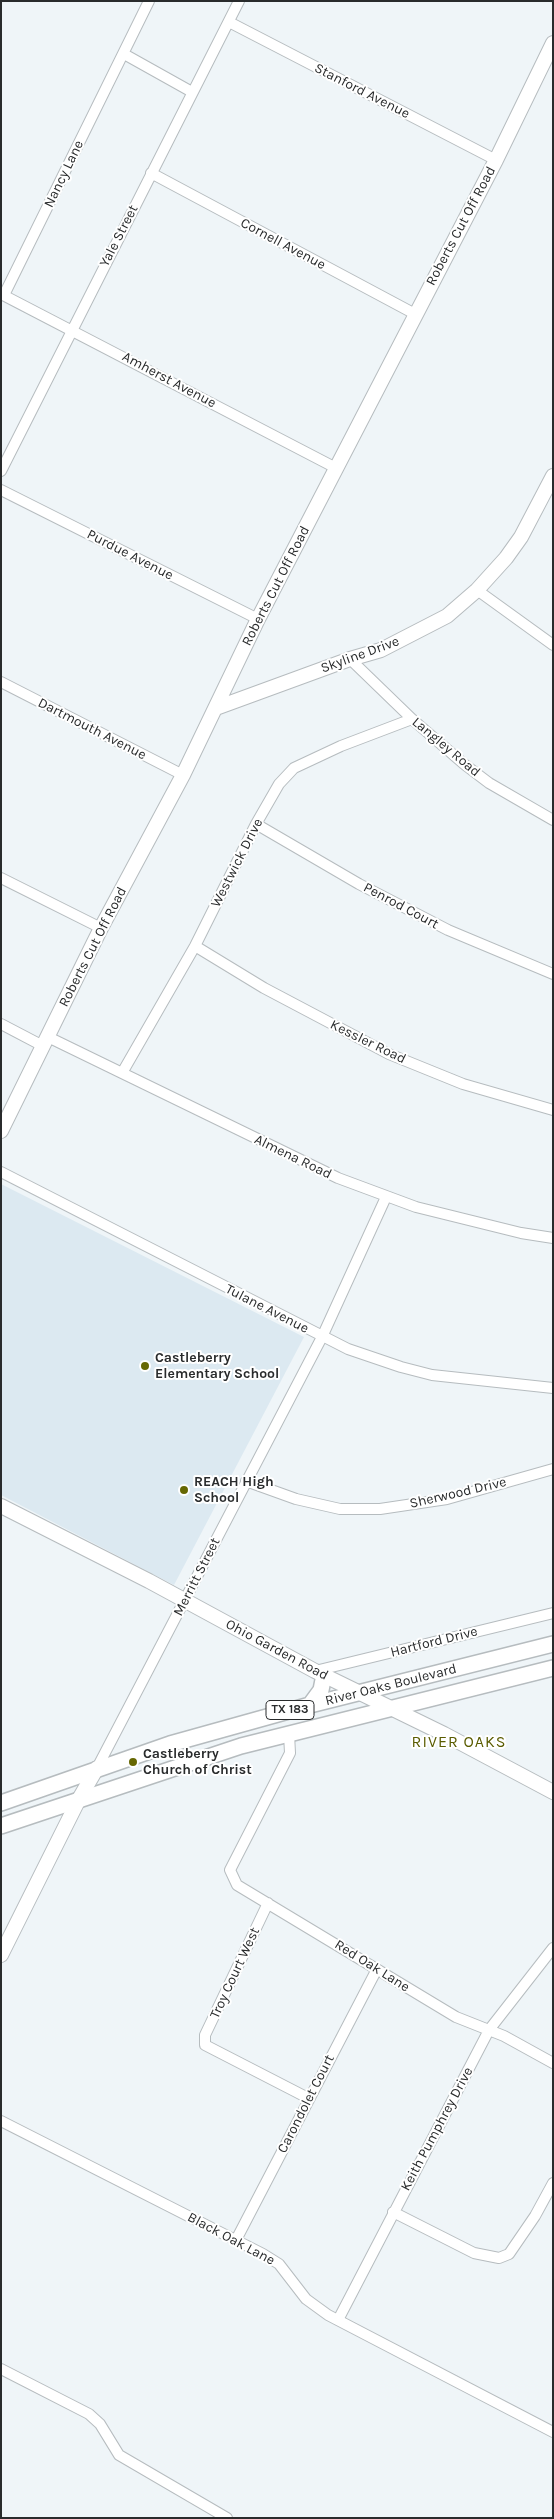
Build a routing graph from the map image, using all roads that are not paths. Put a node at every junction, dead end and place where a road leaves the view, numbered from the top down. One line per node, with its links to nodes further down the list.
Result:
1 (149, 1): 5 (street, Nancy Lane)
2 (239, 1): 3 (street, Yale Street)
3 (228, 22): 6 (street, Yale Street); 7 (street, Stanford Avenue)
4 (553, 43): 7 (street, Roberts Cut Off Road)
5 (124, 54): 6 (street); 9 (street, Nancy Lane)
6 (192, 92): 8 (street, Yale Street)
7 (496, 160): 10 (street, Roberts Cut Off Road)
8 (151, 173): 10 (street, Cornell Avenue); 11 (street, Yale Street)
9 (3, 294): 11 (street, Amherst Avenue)
10 (415, 314): 12 (street, Roberts Cut Off Road)
11 (72, 330): 12 (street, Amherst Avenue); 13 (street, Yale Street)
12 (336, 468): 17 (street, Roberts Cut Off Road)
13 (1, 471)
14 (552, 478): 16 (street, Skyline Drive)
15 (1, 490): 17 (street, Purdue Avenue)
16 (477, 590): 18 (street); 19 (street, Skyline Drive)
17 (258, 619): 21 (street, Roberts Cut Off Road)
18 (553, 645)
19 (350, 659): 21 (street, Skyline Drive); 22 (street, Langley Road)
20 (1, 682): 23 (street, Dartmouth Avenue)
21 (216, 708): 23 (street, Roberts Cut Off Road)
22 (412, 719): 24 (street, Langley Road); 25 (street, Westwick Drive)
23 (183, 775): 27 (street, Roberts Cut Off Road)
24 (553, 820)
25 (256, 824): 28 (street, Westwick Drive); 29 (street, Penrod Court)
26 (1, 878): 27 (street)
27 (101, 928): 31 (street, Roberts Cut Off Road)
28 (195, 946): 32 (street, Westwick Drive); 33 (street, Kessler Road)
29 (553, 974)
30 (1, 1024): 31 (street, Almena Road)
31 (45, 1041): 32 (street, Almena Road); 34 (street, Roberts Cut Off Road)
32 (122, 1073): 36 (street, Almena Road)
33 (553, 1110)
34 (1, 1131)
35 (1, 1172): 38 (street, Tulane Avenue)
36 (386, 1197): 37 (street, Almena Road); 38 (street, Merritt Street)
37 (553, 1238)
38 (322, 1337): 39 (street, Tulane Avenue); 41 (street, Merritt Street)
39 (553, 1388)
40 (553, 1470): 41 (street, Sherwood Drive)
41 (246, 1481): 43 (street, Merritt Street)
42 (1, 1506): 43 (street, Ohio Garden Road)
43 (185, 1601): 48 (street, Ohio Garden Road); 55 (street, Merritt Street)
44 (553, 1613): 48 (street, Hartford Drive)
45 (553, 1644): 46 (main road, River Oaks Boulevard / TX 183)
46 (480, 1662): 49 (main road, River Oaks Boulevard / TX 183); 51 (main road)
47 (553, 1668): 51 (main road, River Oaks Boulevard / TX 183)
48 (320, 1673): 49 (street, Ohio Garden Road); 52 (main road)
49 (360, 1693): 50 (main road, River Oaks Boulevard / TX 183); 53 (street, Ohio Garden Road)
50 (340, 1698): 52 (main road, River Oaks Boulevard / TX 183); 54 (main road)
51 (420, 1701): 53 (main road, River Oaks Boulevard / TX 183)
52 (310, 1705): 55 (main road, River Oaks Boulevard / TX 183)
53 (390, 1708): 54 (main road, River Oaks Boulevard / TX 183); 56 (street, Ohio Garden Road)
54 (284, 1735): 57 (main road, River Oaks Boulevard / TX 183); 60 (street, Red Oak Lane)
55 (97, 1768): 57 (street, Merritt Street); 58 (main road, River Oaks Boulevard / TX 183)
56 (553, 1792)
57 (79, 1799): 59 (main road, River Oaks Boulevard / TX 183); 62 (street, Merritt Street)
58 (1, 1803)
59 (1, 1826)
60 (268, 1903): 63 (street, Red Oak Lane); 66 (street, Troy Court West)
61 (553, 1948): 64 (street, Keith Pumphrey Drive)
62 (1, 1955)
63 (377, 1969): 64 (street, Red Oak Lane); 66 (street, Carondolet Court)
64 (489, 2030): 65 (street, Red Oak Lane); 69 (street, Keith Pumphrey Drive)
65 (553, 2063)
66 (308, 2098): 70 (street, Carondolet Court)
67 (1, 2122): 70 (street, Black Oak Lane)
68 (553, 2183): 69 (street)
69 (393, 2212): 71 (street, Keith Pumphrey Drive)
70 (236, 2240): 71 (street, Black Oak Lane)
71 (338, 2320): 73 (street, Black Oak Lane)
72 (1, 2369): 74 (street)
73 (553, 2432)
74 (227, 2518)

